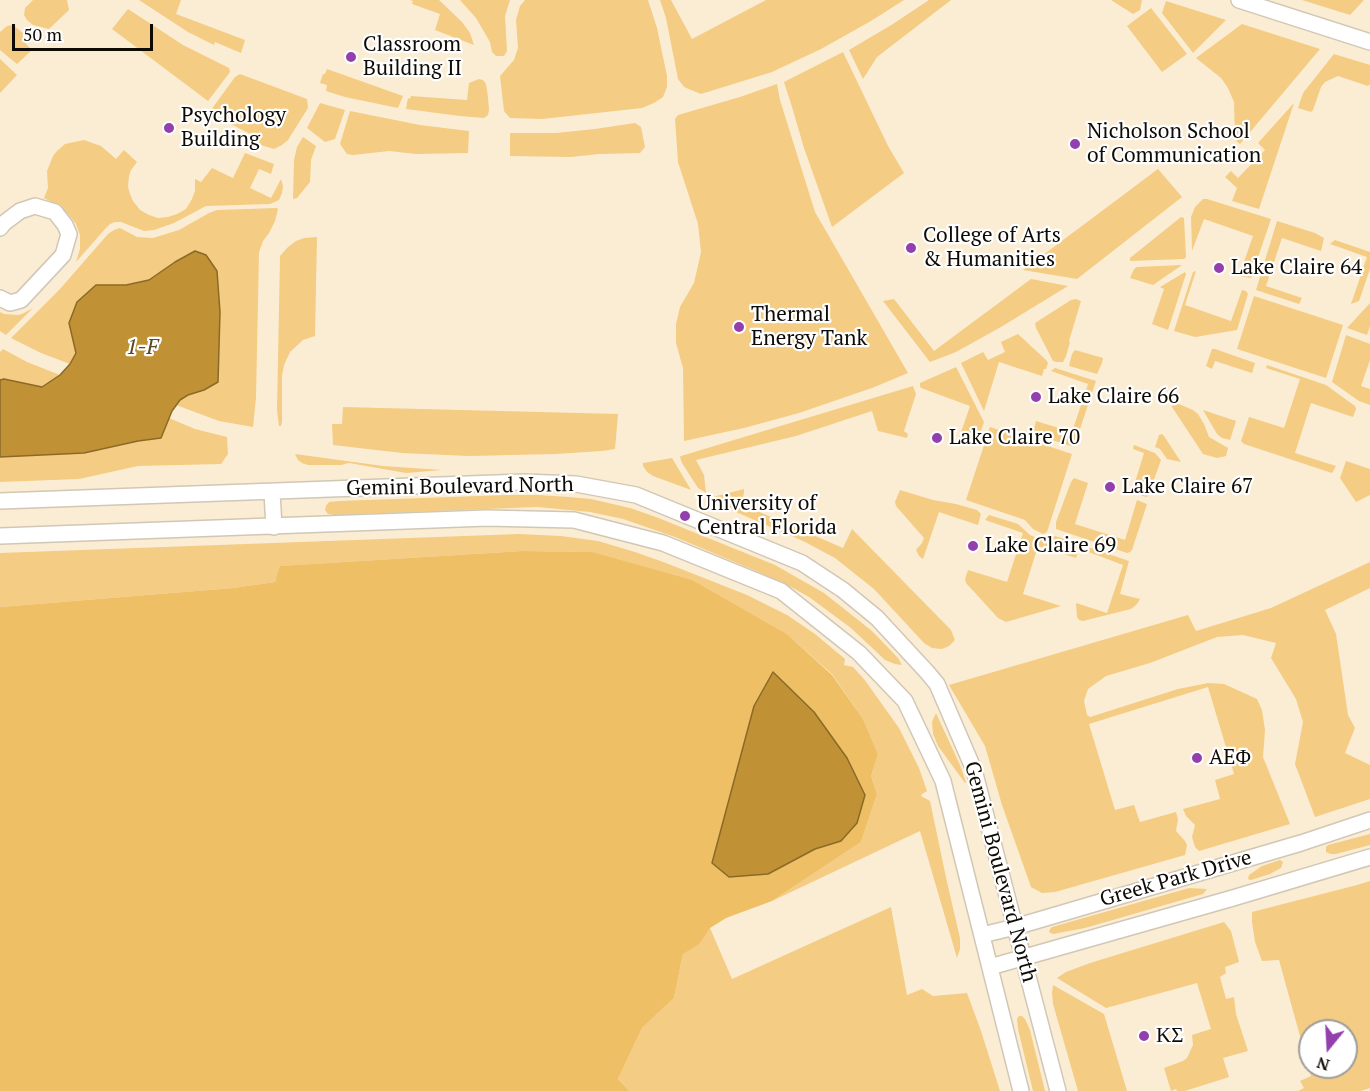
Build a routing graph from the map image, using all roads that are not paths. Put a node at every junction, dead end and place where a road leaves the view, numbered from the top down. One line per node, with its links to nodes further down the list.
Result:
1 (1239, 0): 2 (street)
2 (1370, 42)
3 (0, 228): 4 (street)
4 (0, 298)
5 (272, 492): 6 (street, Gemini Boulevard North); 7 (street); 11 (street, Gemini Boulevard North)
6 (0, 501)
7 (274, 527): 8 (street, Gemini Boulevard North); 12 (street, Gemini Boulevard North)
8 (0, 536)
9 (1370, 820): 11 (street, Greek Park Drive)
10 (1370, 856): 13 (street, Greek Park Drive)
11 (1015, 927): 12 (street, Greek Park Drive); 13 (street, Gemini Boulevard North)
12 (982, 934): 14 (street, Gemini Boulevard North)
13 (1023, 957): 14 (street, Greek Park Drive); 16 (street, Gemini Boulevard North)
14 (990, 967): 15 (street, Gemini Boulevard North)
15 (1021, 1091)
16 (1058, 1091)

